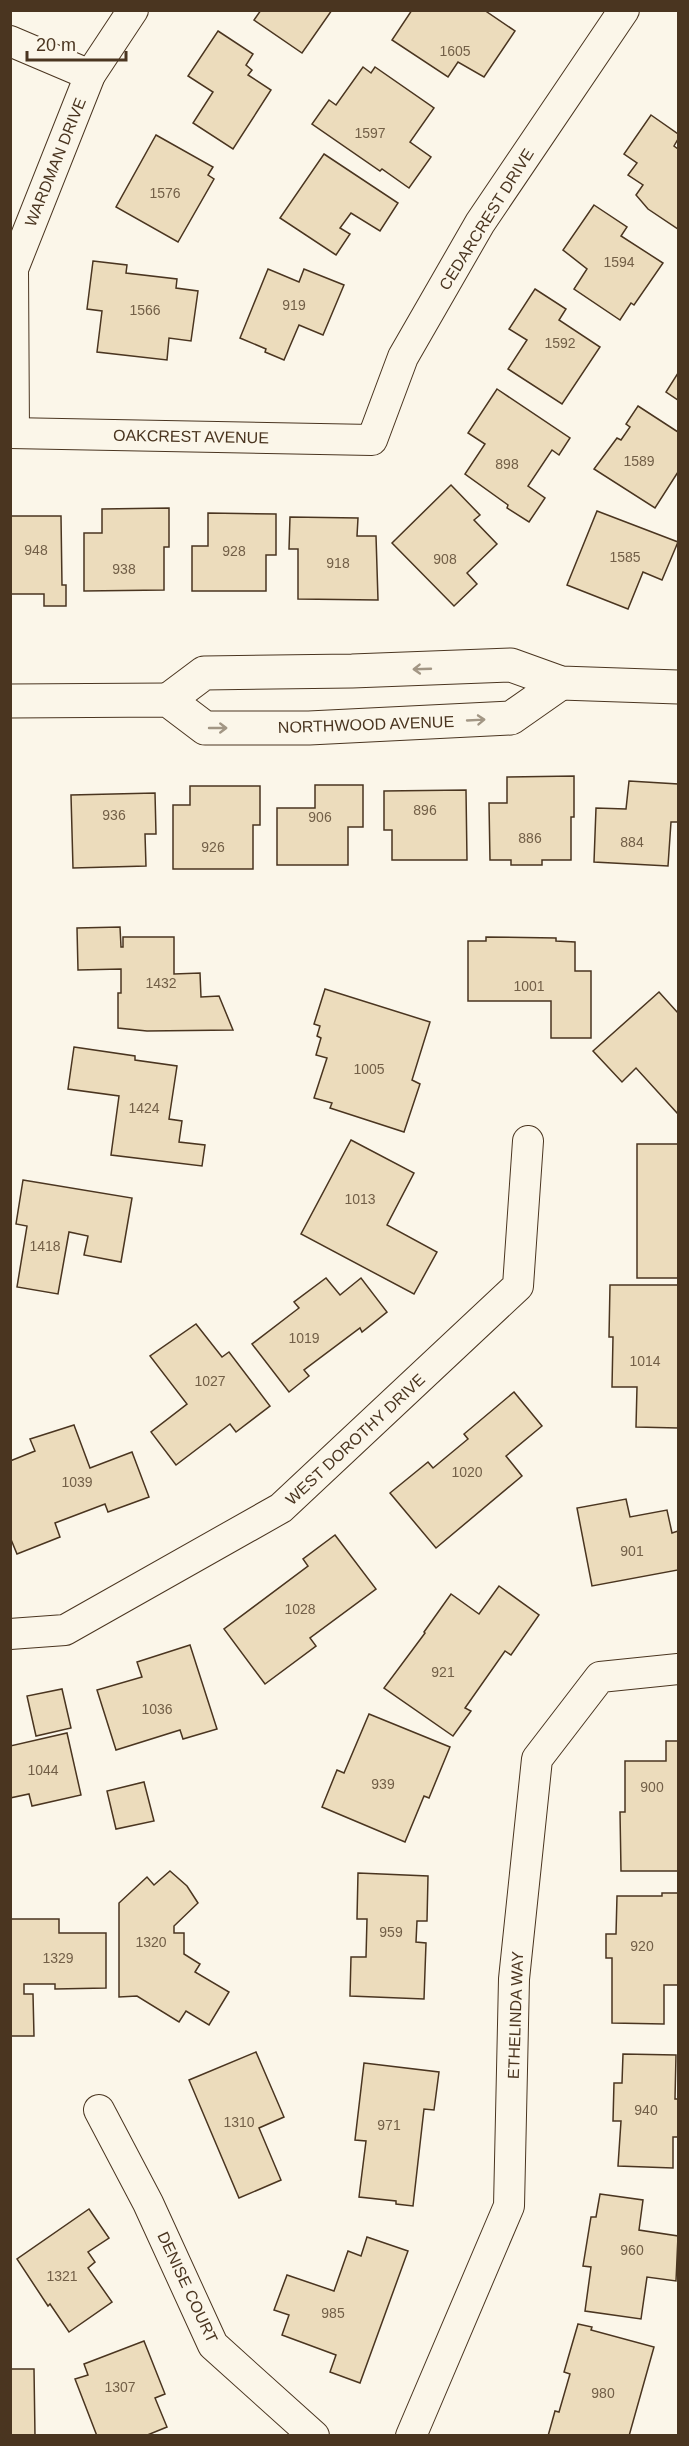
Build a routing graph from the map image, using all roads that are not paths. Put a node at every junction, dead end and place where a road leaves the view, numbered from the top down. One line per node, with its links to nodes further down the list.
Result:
1 (133, 10): 4 (street, WARDMAN DRIVE)
2 (624, 10): 6 (street, CEDARCREST DRIVE)
3 (10, 40): 4 (street)
4 (90, 75): 5 (street, WARDMAN DRIVE)
5 (12, 433): 6 (street, OAKCREST AVENUE)
6 (372, 440)
7 (561, 683): 8 (street); 9 (street, one-way to 9); 9 (street, NORTHWOOD AVENUE, one-way to 7)
8 (678, 687)
9 (168, 700): 10 (street)
10 (10, 701)
11 (528, 1141): 12 (street, WEST DOROTHY DRIVE)
12 (10, 1634)
13 (678, 1669): 16 (street, ETHELINDA WAY)
14 (99, 2110): 15 (street, DENISE COURT)
15 (314, 2436)
16 (411, 2436)

